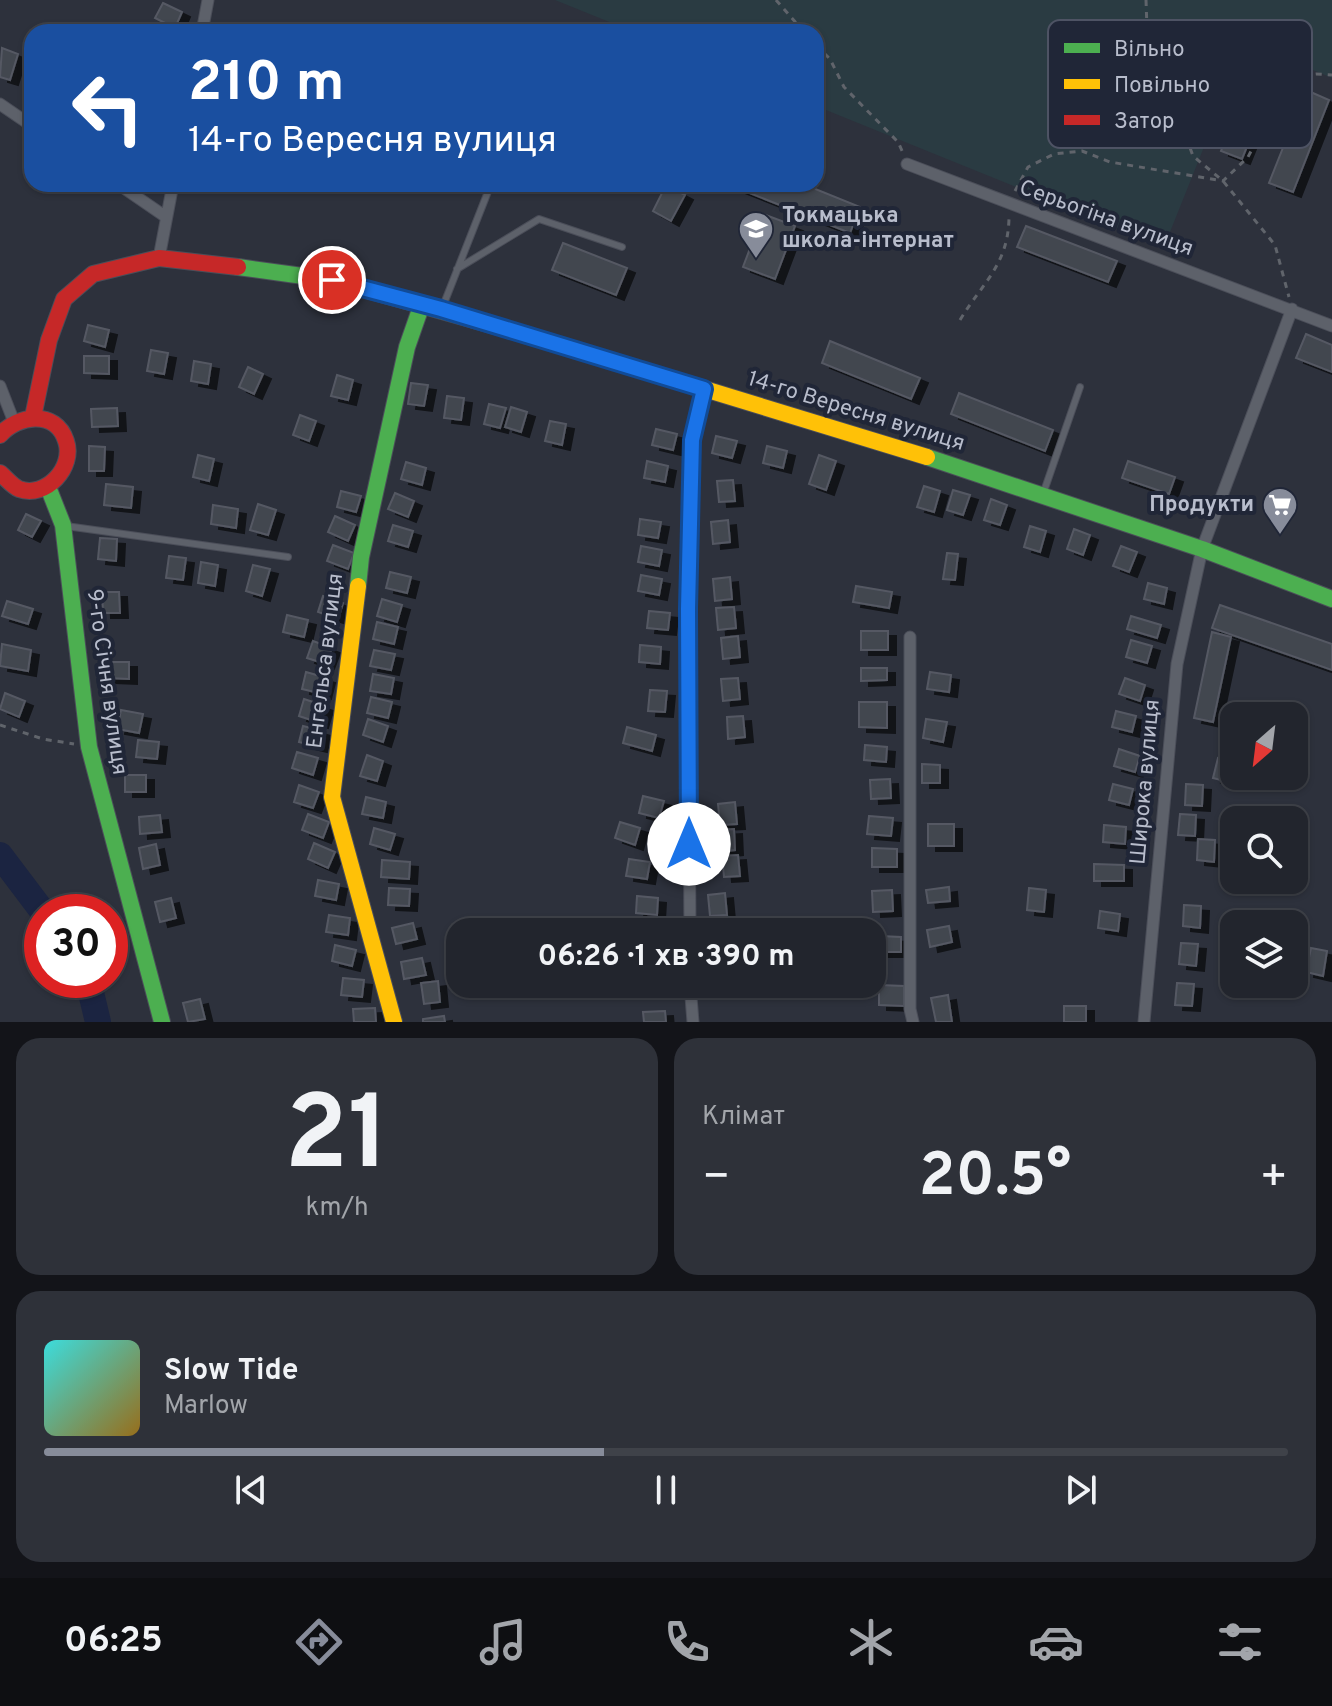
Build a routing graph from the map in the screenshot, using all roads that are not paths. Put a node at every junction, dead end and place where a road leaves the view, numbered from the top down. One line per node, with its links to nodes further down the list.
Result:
1 (208, 0): 2 (street)
2 (204, 24)
3 (0, 104): 4 (street)
4 (24, 120)
5 (907, 164): 15 (street, Серьогіна вулиця)
6 (130, 192): 9 (street)
7 (171, 192): 9 (street)
8 (488, 192): 12 (lane)
9 (166, 217): 11 (street)
10 (622, 247): 12 (lane)
11 (159, 258): 13 (street, 14-го Вересня вулиця); 20 (street, 14-го Вересня вулиця)
12 (457, 269): 14 (lane)
13 (422, 304): 14 (street, 14-го Вересня вулиця); 34 (street, Енгельса вулиця)
14 (441, 309): 19 (street, 14-го Вересня вулиця)
15 (1292, 309): 16 (street, Серьогіна вулиця); 27 (street)
16 (1332, 326)
17 (0, 386): 21 (street)
18 (1080, 387): 25 (lane)
19 (704, 389): 25 (street, 14-го Вересня вулиця); 31 (street)
20 (33, 417): 21 (street); 24 (street)
21 (14, 422): 22 (street)
22 (0, 435)
23 (0, 473): 24 (street)
24 (48, 487): 26 (street, 9-го Січня вулиця)
25 (1043, 494): 27 (street, 14-го Вересня вулиця)
26 (63, 525): 28 (lane); 33 (street, 9-го Січня вулиця)
27 (1202, 549): 29 (street, 14-го Вересня вулиця); 37 (street, Широка вулиця)
28 (288, 557)
29 (1332, 599)
30 (910, 637): 36 (street)
31 (690, 918)
32 (691, 998): 35 (street)
33 (162, 1022)
34 (394, 1022)
35 (693, 1022)
36 (913, 1022)
37 (1144, 1022)

